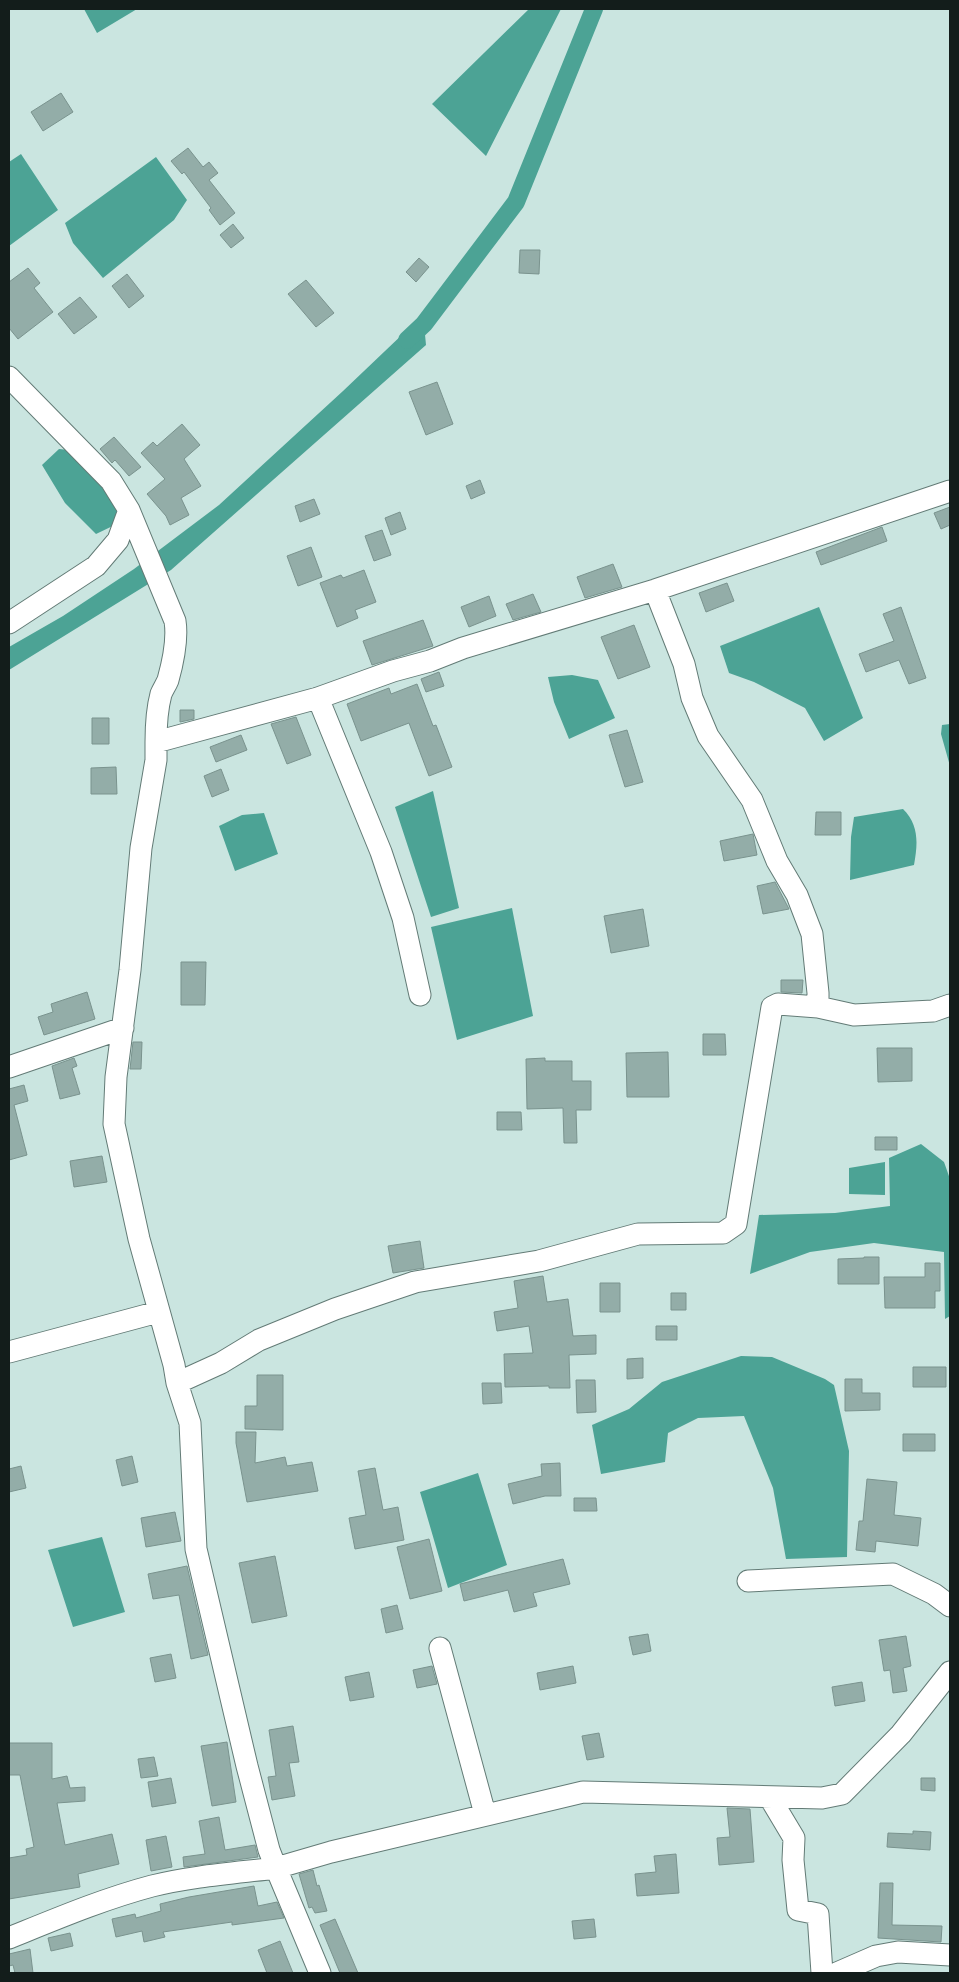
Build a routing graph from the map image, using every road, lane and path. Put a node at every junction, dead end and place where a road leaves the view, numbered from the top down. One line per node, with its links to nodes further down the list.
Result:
1 (9, 377): 3 (street)
2 (950, 491): 4 (street)
3 (129, 510): 5 (street); 7 (street)
4 (655, 590): 6 (street); 10 (street)
5 (9, 624)
6 (318, 698): 7 (street); 8 (street)
7 (156, 742): 11 (street)
8 (420, 995)
9 (950, 1005): 10 (street)
10 (818, 1007): 15 (street)
11 (123, 1028): 12 (street); 13 (street)
12 (9, 1067)
13 (158, 1312): 14 (street); 15 (street)
14 (9, 1352)
15 (177, 1384): 22 (street)
16 (748, 1581): 17 (street)
17 (950, 1606)
18 (440, 1648): 21 (street)
19 (950, 1672): 20 (street)
20 (770, 1798): 21 (street); 26 (street)
21 (485, 1814): 22 (street)
22 (276, 1868): 23 (street); 25 (street)
23 (9, 1938)
24 (950, 1955): 27 (street)
25 (320, 1973)
26 (822, 1973)
27 (837, 1973)

